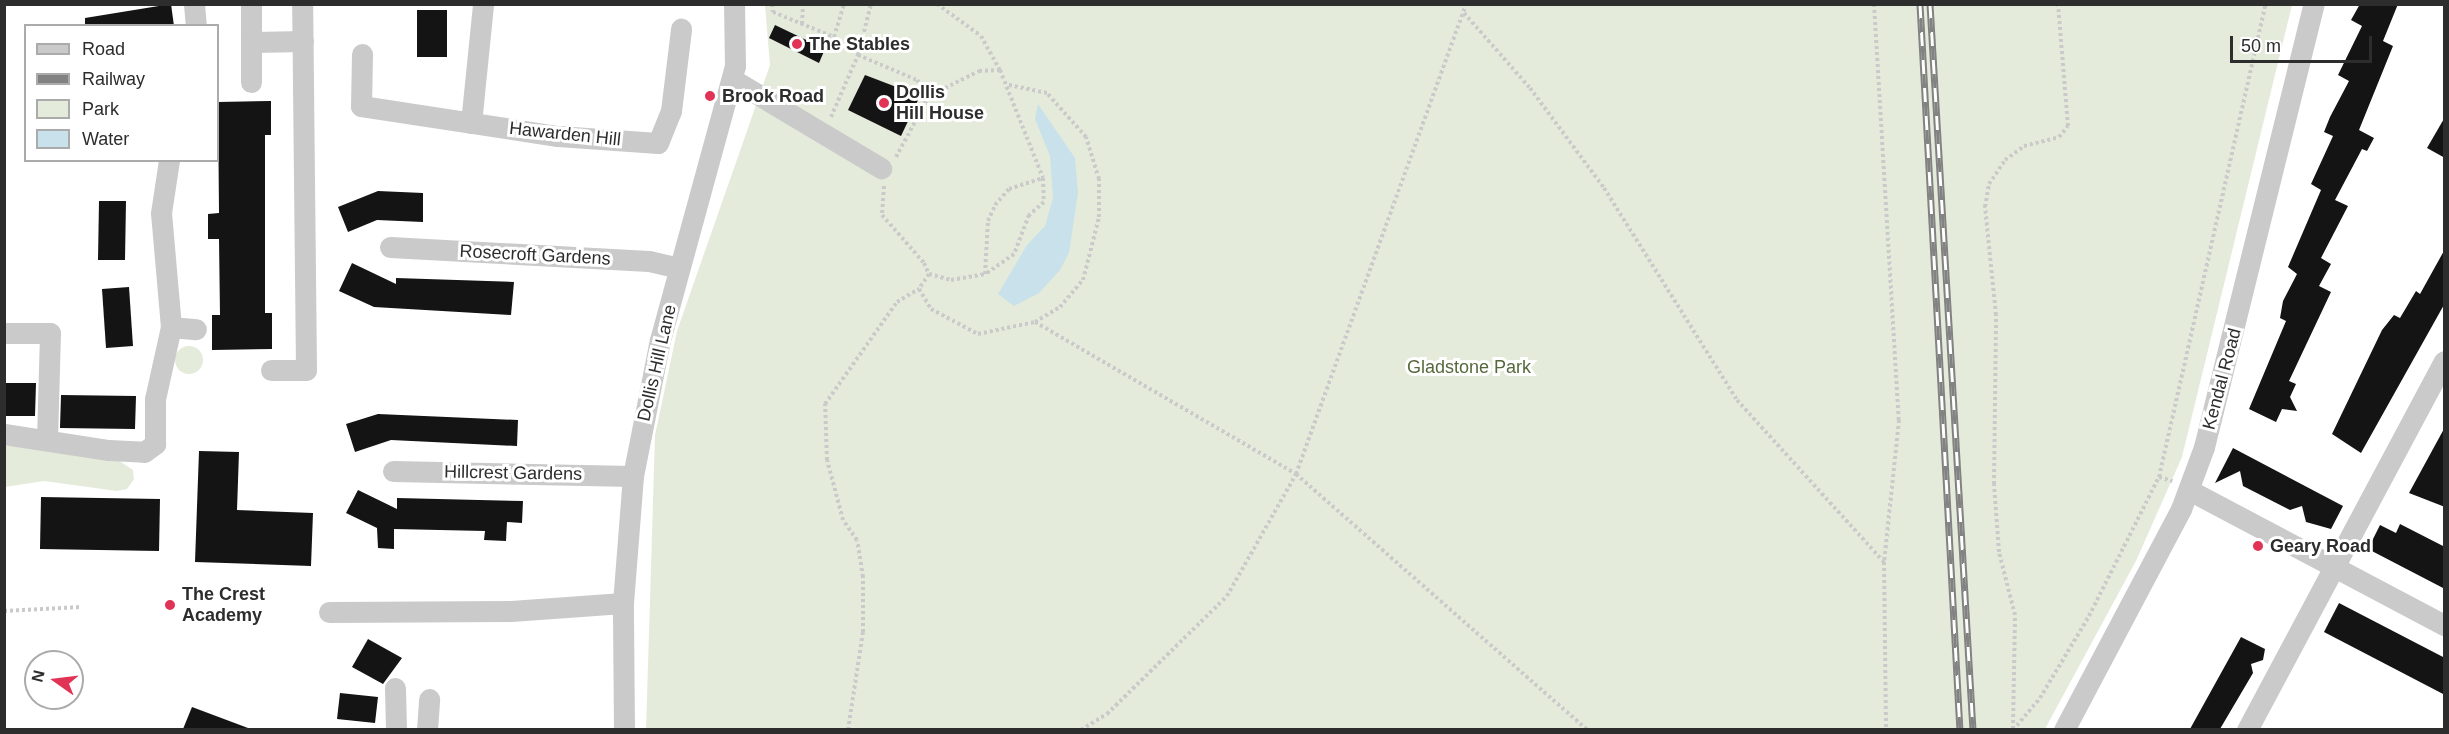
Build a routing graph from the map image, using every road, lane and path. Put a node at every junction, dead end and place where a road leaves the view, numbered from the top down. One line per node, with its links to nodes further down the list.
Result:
1 (194, 4): 17 (street)
2 (251, 4): 21 (street)
3 (302, 4): 20 (street)
4 (483, 4): 29 (street)
5 (734, 4): 25 (street, Dollis Hill Lane)
6 (772, 4): 18 (path)
7 (803, 4): 18 (path)
8 (844, 4): 18 (path)
9 (871, 4): 23 (path)
10 (937, 4): 24 (path)
11 (1466, 4): 16 (path)
12 (1874, 4): 52 (path)
13 (2058, 4): 68 (path)
14 (2266, 4): 50 (path)
15 (2314, 4): 51 (street, Kendal Road)
16 (1464, 13): 48 (path); 52 (path)
17 (196, 24)
18 (802, 24)
19 (681, 28): 29 (street, Hawarden Hill)
20 (303, 41): 21 (street); 44 (street)
21 (252, 42): 26 (street)
22 (362, 54): 29 (street, Hawarden Hill)
23 (858, 55): 28 (path); 30 (path)
24 (1000, 70): 27 (path); 28 (path)
25 (732, 79): 30 (street); 35 (street, Dollis Hill Lane)
26 (251, 82)
27 (1008, 85): 33 (path); 39 (path)
28 (929, 96): 32 (path)
29 (471, 123)
30 (824, 134): 32 (street)
31 (169, 162): 40 (street)
32 (881, 168): 36 (path)
33 (1042, 178): 37 (path); 37 (path)
34 (390, 247): 35 (street, Rosecroft Gardens)
35 (680, 268): 49 (street, Dollis Hill Lane)
36 (929, 274): 37 (path); 38 (path)
37 (985, 274)
38 (919, 289): 39 (path); 64 (path)
39 (1035, 322): 48 (path)
40 (171, 327): 41 (street); 46 (street)
41 (195, 329)
42 (4, 333): 46 (street)
43 (2445, 361): 53 (street)
44 (271, 370)
45 (4, 434): 46 (street)
46 (47, 439)
47 (393, 471): 49 (street, Hillcrest Gardens)
48 (1296, 474): 65 (path); 66 (path)
49 (633, 476): 54 (street, Dollis Hill Lane)
50 (2159, 477): 51 (path); 68 (path)
51 (2183, 487): 53 (street); 69 (street, Kendal Road)
52 (1884, 562): 67 (path)
53 (2334, 566): 58 (street); 70 (street)
54 (623, 603): 57 (street); 63 (street, Dollis Hill Lane)
55 (81, 607): 56 (path)
56 (4, 611)
57 (329, 612)
58 (2445, 625)
59 (395, 688): 61 (street)
60 (429, 699): 62 (street)
61 (396, 729)
62 (427, 729)
63 (624, 729)
64 (848, 729)
65 (1081, 729)
66 (1587, 729)
67 (1886, 729)
68 (2013, 729)
69 (2064, 729)
70 (2247, 729)

